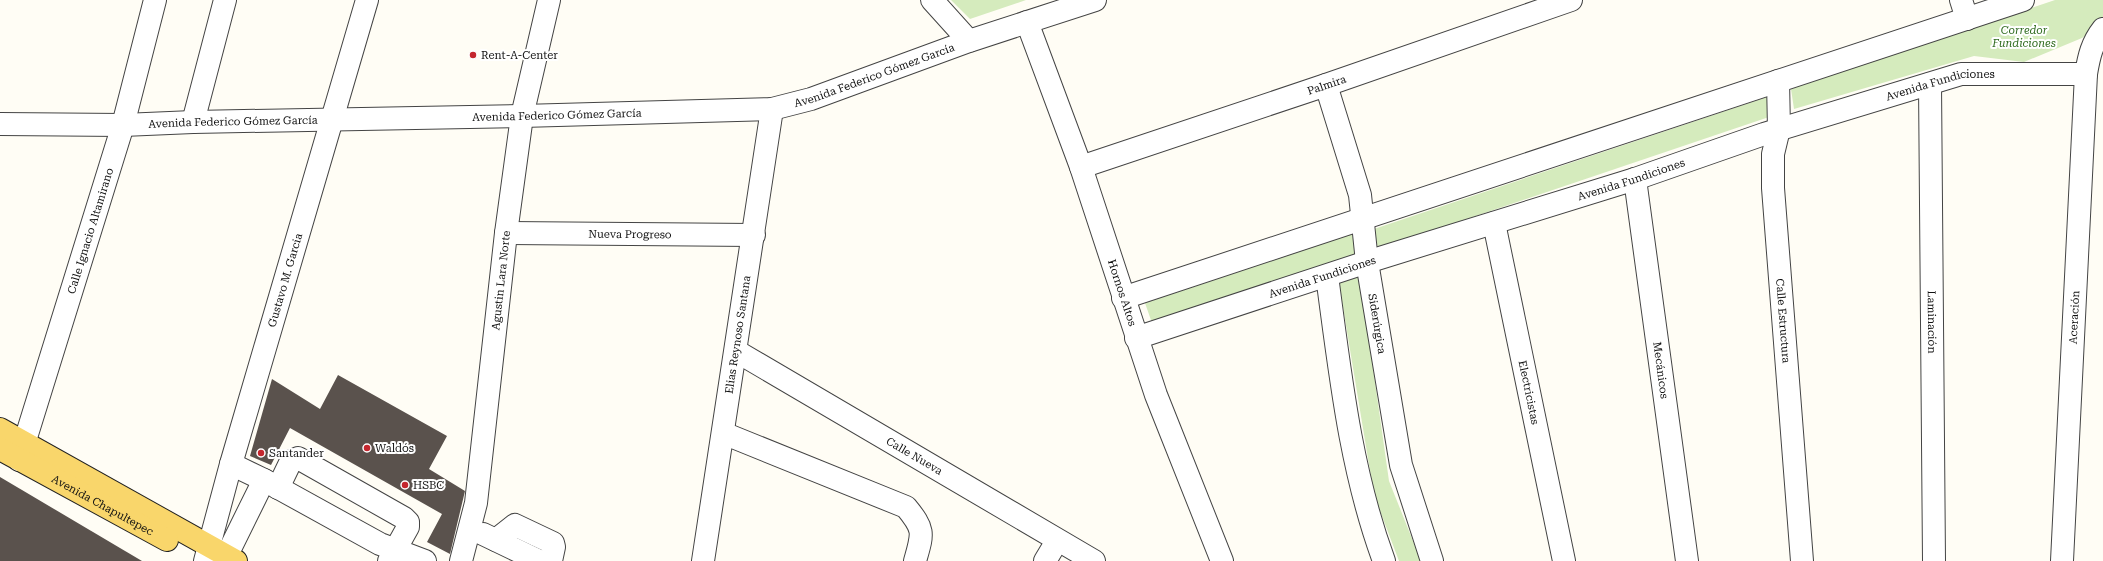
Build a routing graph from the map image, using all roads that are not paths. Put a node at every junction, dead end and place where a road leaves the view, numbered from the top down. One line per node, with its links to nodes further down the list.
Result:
1 (155, 0): 23 (street, Calle Ignacio Altamirano)
2 (225, 0): 21 (street)
3 (367, 0): 20 (street, Gustavo M. Garcia)
4 (549, 0): 19 (street, Agustin Lara Norte)
5 (932, 0): 13 (street)
6 (1095, 0): 11 (street, Avenida Federico Gómez García)
7 (1571, 0): 9 (street, Palmira)
8 (2023, 0): 10 (street)
9 (1535, 5): 17 (street, Palmira)
10 (1964, 9): 15 (street)
11 (1026, 22): 13 (street, Avenida Federico Gómez García); 25 (street, Hornos Altos)
12 (2103, 29): 14 (street)
13 (969, 41): 18 (street, Avenida Federico Gómez García)
14 (2086, 74): 16 (street, Avenida Fundiciones); 62 (street, Aceración)
15 (1778, 81): 24 (street, Calle Estructura); 27 (street)
16 (1930, 84): 24 (street, Avenida Fundiciones); 61 (street, Laminación)
17 (1326, 85): 25 (street, Palmira); 27 (street, Siderúrgica)
18 (772, 109): 19 (street, Avenida Federico Gómez García); 30 (street, Elias Reynoso Santana)
19 (522, 116): 20 (street, Avenida Federico Gómez García); 29 (street, Agustin Lara Norte)
20 (333, 118): 21 (street, Avenida Federico Gómez García); 40 (street, Gustavo M. Garcia)
21 (193, 122): 23 (street, Avenida Federico Gómez García)
22 (0, 124): 23 (street, Avenida Federico Gómez García)
23 (123, 125): 39 (street, Calle Ignacio Altamirano)
24 (1779, 129): 26 (street, Avenida Fundiciones); 60 (street, Calle Estructura)
25 (1081, 167): 33 (street, Hornos Altos)
26 (1635, 179): 28 (street, Avenida Fundiciones); 59 (street, Mecánicos)
27 (1363, 218): 31 (street, Siderúrgica); 33 (street)
28 (1494, 223): 31 (street, Avenida Fundiciones); 58 (street, Electricistas)
29 (506, 233): 30 (street, Nueva Progreso); 42 (street, Agustin Lara Norte)
30 (754, 235): 35 (street, Elias Reynoso Santana)
31 (1367, 262): 32 (street, Avenida Fundiciones); 57 (street, Siderúrgica)
32 (1327, 276): 34 (street, Avenida Fundiciones); 56 (street)
33 (1122, 298): 34 (street, Hornos Altos)
34 (1136, 338): 55 (street, Hornos Altos)
35 (736, 351): 37 (street, Elias Reynoso Santana); 44 (street, Calle Nueva)
36 (0, 429): 39 (main road)
37 (723, 433): 51 (street, Elias Reynoso Santana); 52 (street)
38 (0, 449): 39 (main road, Avenida Chapultepec)
39 (22, 452): 46 (main road, Avenida Chapultepec)
40 (231, 464): 41 (street); 46 (street, Gustavo M. Garcia)
41 (271, 484): 45 (street); 45 (street); 46 (street)
42 (471, 528): 43 (street); 48 (street, Agustin Lara Norte)
43 (496, 540): 49 (street); 50 (street)
44 (1057, 541): 53 (street); 54 (street, Calle Nueva)
45 (392, 556): 47 (street)
46 (216, 558)
47 (425, 561)
48 (461, 561)
49 (539, 561)
50 (551, 561)
51 (703, 561)
52 (915, 561)
53 (1045, 561)
54 (1094, 561)
55 (1222, 561)
56 (1384, 561)
57 (1432, 561)
58 (1564, 561)
59 (1688, 561)
60 (1802, 561)
61 (1934, 561)
62 (2062, 561)

